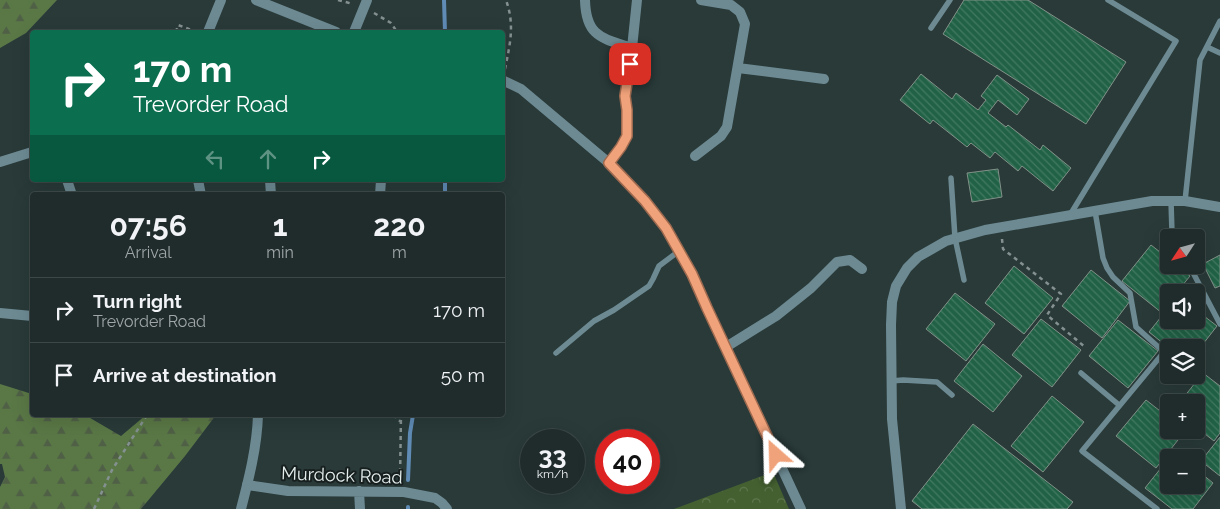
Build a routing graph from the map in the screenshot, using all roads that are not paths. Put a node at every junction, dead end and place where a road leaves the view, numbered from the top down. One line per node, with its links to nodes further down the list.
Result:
1 (221, 0): 11 (street)
2 (256, 0): 12 (street)
3 (585, 0): 15 (street)
4 (637, 0): 15 (street)
5 (701, 0): 17 (street)
6 (950, 0): 10 (lane)
7 (1108, 0): 29 (lane)
8 (366, 4): 13 (street)
9 (1220, 21): 14 (lane)
10 (931, 28)
11 (209, 30)
12 (331, 30)
13 (355, 30)
14 (1207, 47): 16 (lane); 26 (lane)
15 (632, 48): 23 (street)
16 (1220, 53)
17 (738, 68): 18 (street); 21 (street)
18 (824, 79)
19 (505, 82): 23 (street)
20 (30, 153): 22 (street)
21 (695, 156)
22 (0, 162)
23 (609, 163): 32 (street)
24 (951, 178): 31 (lane)
25 (1172, 201): 26 (street); 28 (street); 30 (lane)
26 (1186, 201): 27 (street)
27 (1220, 207)
28 (1096, 210): 29 (street); 44 (lane)
29 (1070, 215): 31 (street)
30 (1172, 229)
31 (955, 238): 35 (lane); 42 (street)
32 (679, 251): 39 (street); 40 (lane)
33 (862, 269): 39 (street)
34 (1194, 274): 38 (lane)
35 (964, 280)
36 (0, 312): 37 (street)
37 (30, 316)
38 (1220, 324)
39 (726, 347): 51 (street)
40 (556, 353)
41 (1081, 373): 44 (lane)
42 (891, 381): 43 (lane); 52 (street)
43 (952, 395)
44 (1120, 405): 53 (lane)
45 (258, 417): 46 (street)
46 (247, 485): 47 (street, Murdock Road); 48 (street)
47 (359, 491): 49 (street); 50 (street, Murdock Road)
48 (241, 509)
49 (360, 509)
50 (447, 509)
51 (801, 509)
52 (901, 509)
53 (1157, 509)

